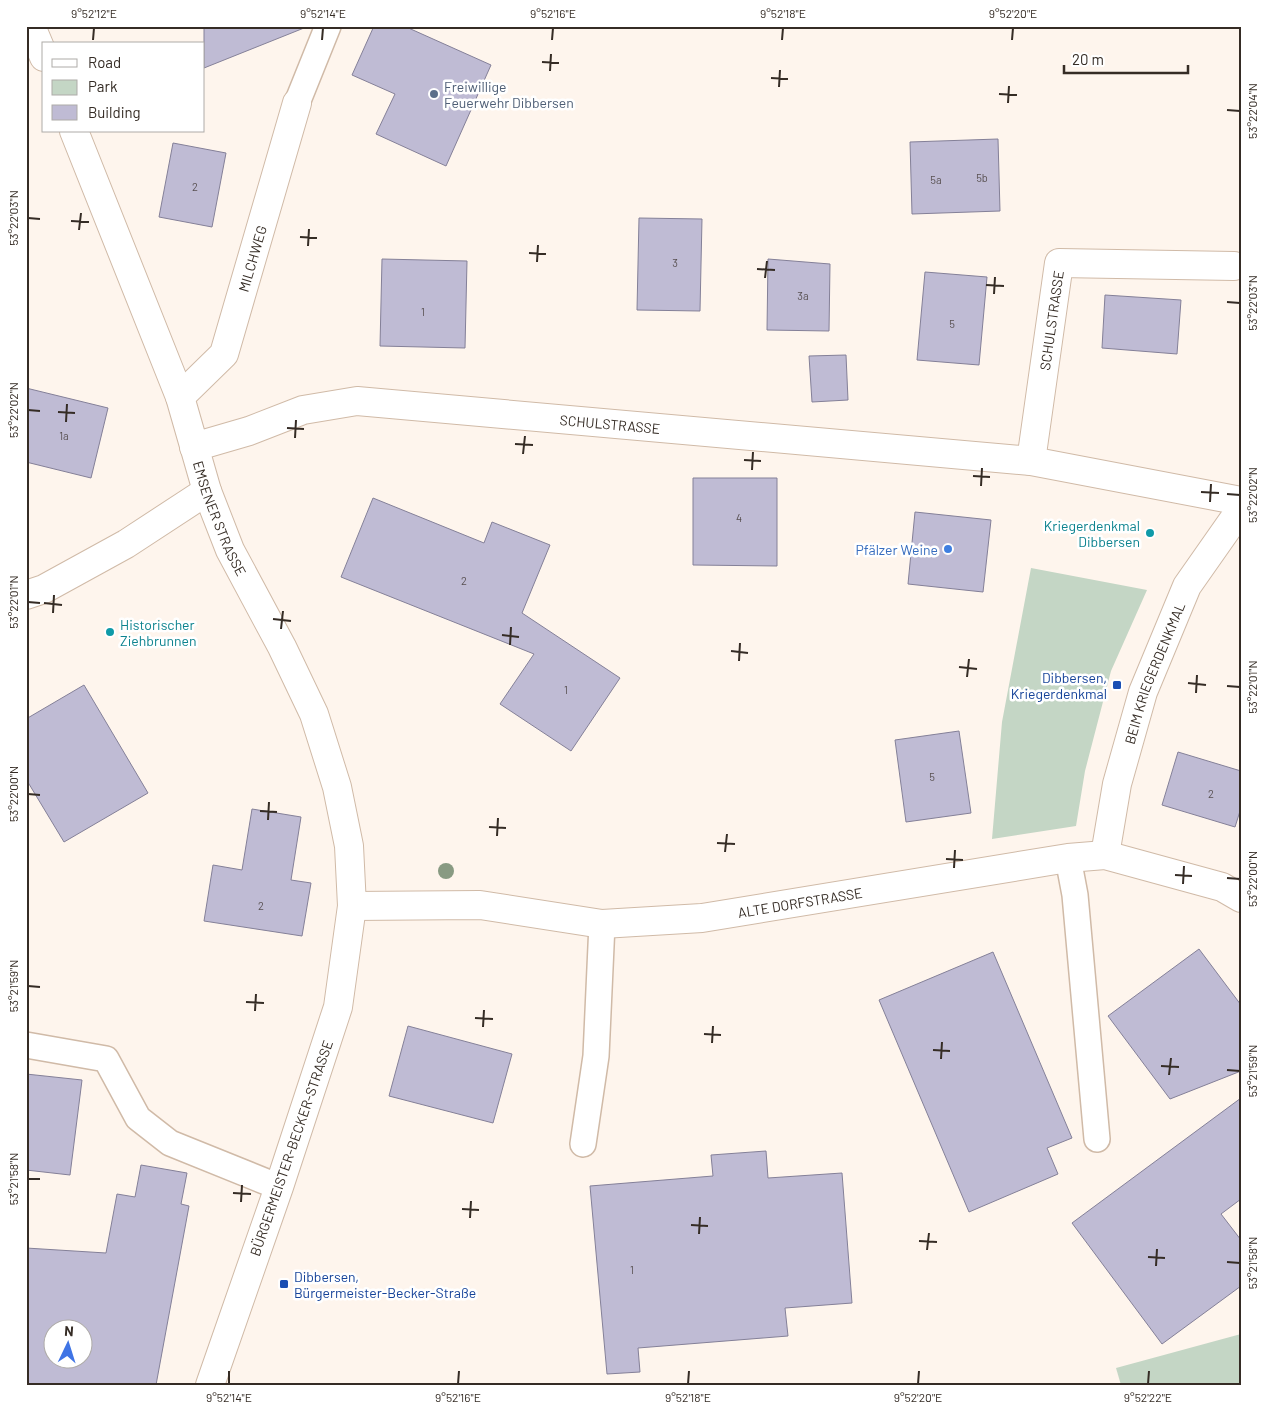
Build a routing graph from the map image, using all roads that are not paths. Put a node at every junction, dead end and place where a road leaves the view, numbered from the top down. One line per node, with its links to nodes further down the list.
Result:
1 (32, 26): 3 (street)
2 (328, 26): 4 (lane)
3 (42, 52)
4 (297, 103): 7 (street, MILCHWEG)
5 (74, 132): 7 (street, EMSENER STRASSE)
6 (1234, 266): 9 (street, SCHULSTRASSE)
7 (180, 397): 8 (street, EMSENER STRASSE)
8 (194, 447): 9 (street, SCHULSTRASSE); 10 (street, EMSENER STRASSE)
9 (1031, 461): 11 (street, SCHULSTRASSE)
10 (207, 491): 13 (street); 17 (street, EMSENER STRASSE)
11 (1241, 502)
12 (1241, 509): 14 (street, BEIM KRIEGERDENKMAL)
13 (26, 595)
14 (1105, 855): 15 (street, ALTE DORFSTRASSE); 16 (street, ALTE DORFSTRASSE)
15 (1068, 858): 18 (street, ALTE DORFSTRASSE); 20 (lane)
16 (1241, 898)
17 (352, 906): 18 (street, ALTE DORFSTRASSE); 22 (street, BÜRGERMEISTER-BECKER-STRASSE)
18 (602, 924): 21 (lane)
19 (26, 1044): 22 (lane)
20 (1097, 1139)
21 (583, 1144)
22 (279, 1187): 23 (street, BÜRGERMEISTER-BECKER-STRASSE)
23 (210, 1385)

